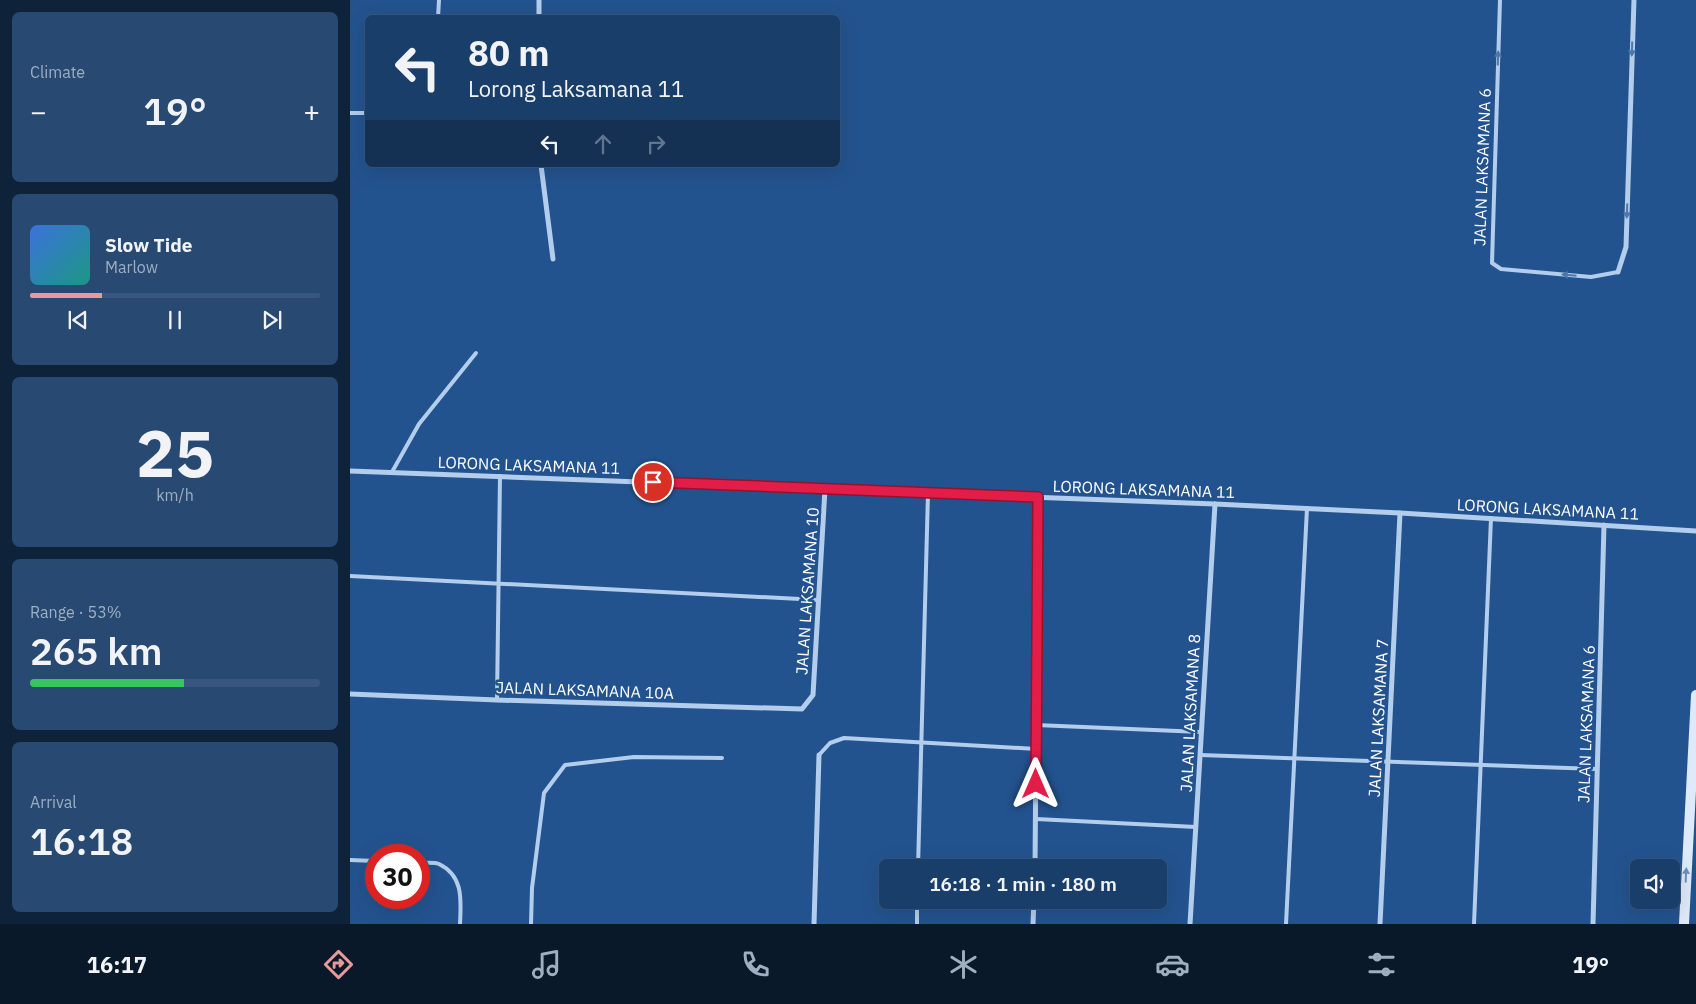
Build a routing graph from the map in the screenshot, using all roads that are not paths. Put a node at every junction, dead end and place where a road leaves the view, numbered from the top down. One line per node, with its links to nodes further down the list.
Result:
1 (439, 0): 5 (lane)
2 (539, 0): 6 (street)
3 (1500, 0): 11 (lane, JALAN LAKSAMANA 6, one-way to 3)
4 (1634, 0): 11 (street, JALAN LAKSAMANA 6, one-way to 11)
5 (438, 15)
6 (539, 15)
7 (350, 113): 8 (lane)
8 (365, 113)
9 (542, 167): 10 (street)
10 (553, 259)
11 (1618, 272)
12 (476, 353): 14 (lane)
13 (350, 471): 14 (street, LORONG LAKSAMANA 11)
14 (392, 472): 15 (street, LORONG LAKSAMANA 11)
15 (500, 476): 16 (street, LORONG LAKSAMANA 11); 26 (lane)
16 (825, 489): 17 (street, LORONG LAKSAMANA 11); 27 (street, JALAN LAKSAMANA 10)
17 (928, 493): 18 (street, LORONG LAKSAMANA 11); 34 (lane)
18 (1038, 497): 19 (street, LORONG LAKSAMANA 11); 32 (street)
19 (1215, 504): 20 (street, LORONG LAKSAMANA 11); 33 (street, JALAN LAKSAMANA 8)
20 (1307, 508): 21 (street, LORONG LAKSAMANA 11); 39 (lane)
21 (1400, 513): 22 (street, LORONG LAKSAMANA 11); 40 (street, JALAN LAKSAMANA 7)
22 (1491, 518): 23 (street, LORONG LAKSAMANA 11); 41 (lane)
23 (1604, 525): 24 (street, LORONG LAKSAMANA 11); 42 (street, JALAN LAKSAMANA 6)
24 (1696, 531)
25 (350, 576): 26 (lane)
26 (500, 584): 27 (lane); 31 (lane)
27 (820, 600): 29 (street, JALAN LAKSAMANA 10)
28 (350, 694): 31 (street, JALAN LAKSAMANA 10A)
29 (813, 695): 31 (street, JALAN LAKSAMANA 10A)
30 (1696, 695): 62 (main road, one-way to 30)
31 (498, 700)
32 (1036, 725): 33 (lane); 35 (street)
33 (1202, 732): 37 (street, JALAN LAKSAMANA 8)
34 (921, 744): 35 (lane); 36 (lane); 45 (lane)
35 (1036, 749): 43 (street)
36 (820, 755): 54 (street)
37 (1200, 755): 39 (lane); 44 (street, JALAN LAKSAMANA 8)
38 (722, 758): 53 (lane)
39 (1294, 758): 40 (lane); 58 (lane)
40 (1388, 762): 41 (lane); 59 (street, JALAN LAKSAMANA 7)
41 (1481, 765): 42 (lane); 60 (lane)
42 (1597, 769): 61 (street, JALAN LAKSAMANA 6)
43 (1036, 819): 44 (lane); 46 (street)
44 (1196, 827): 57 (street, JALAN LAKSAMANA 8)
45 (918, 859)
46 (1035, 859)
47 (350, 860): 48 (lane)
48 (365, 861)
49 (430, 863): 52 (lane)
50 (917, 909): 55 (lane)
51 (1034, 909): 56 (street)
52 (460, 924)
53 (530, 924)
54 (814, 924)
55 (917, 924)
56 (1034, 924)
57 (1190, 924)
58 (1286, 924)
59 (1380, 924)
60 (1474, 924)
61 (1593, 924)
62 (1684, 924)

